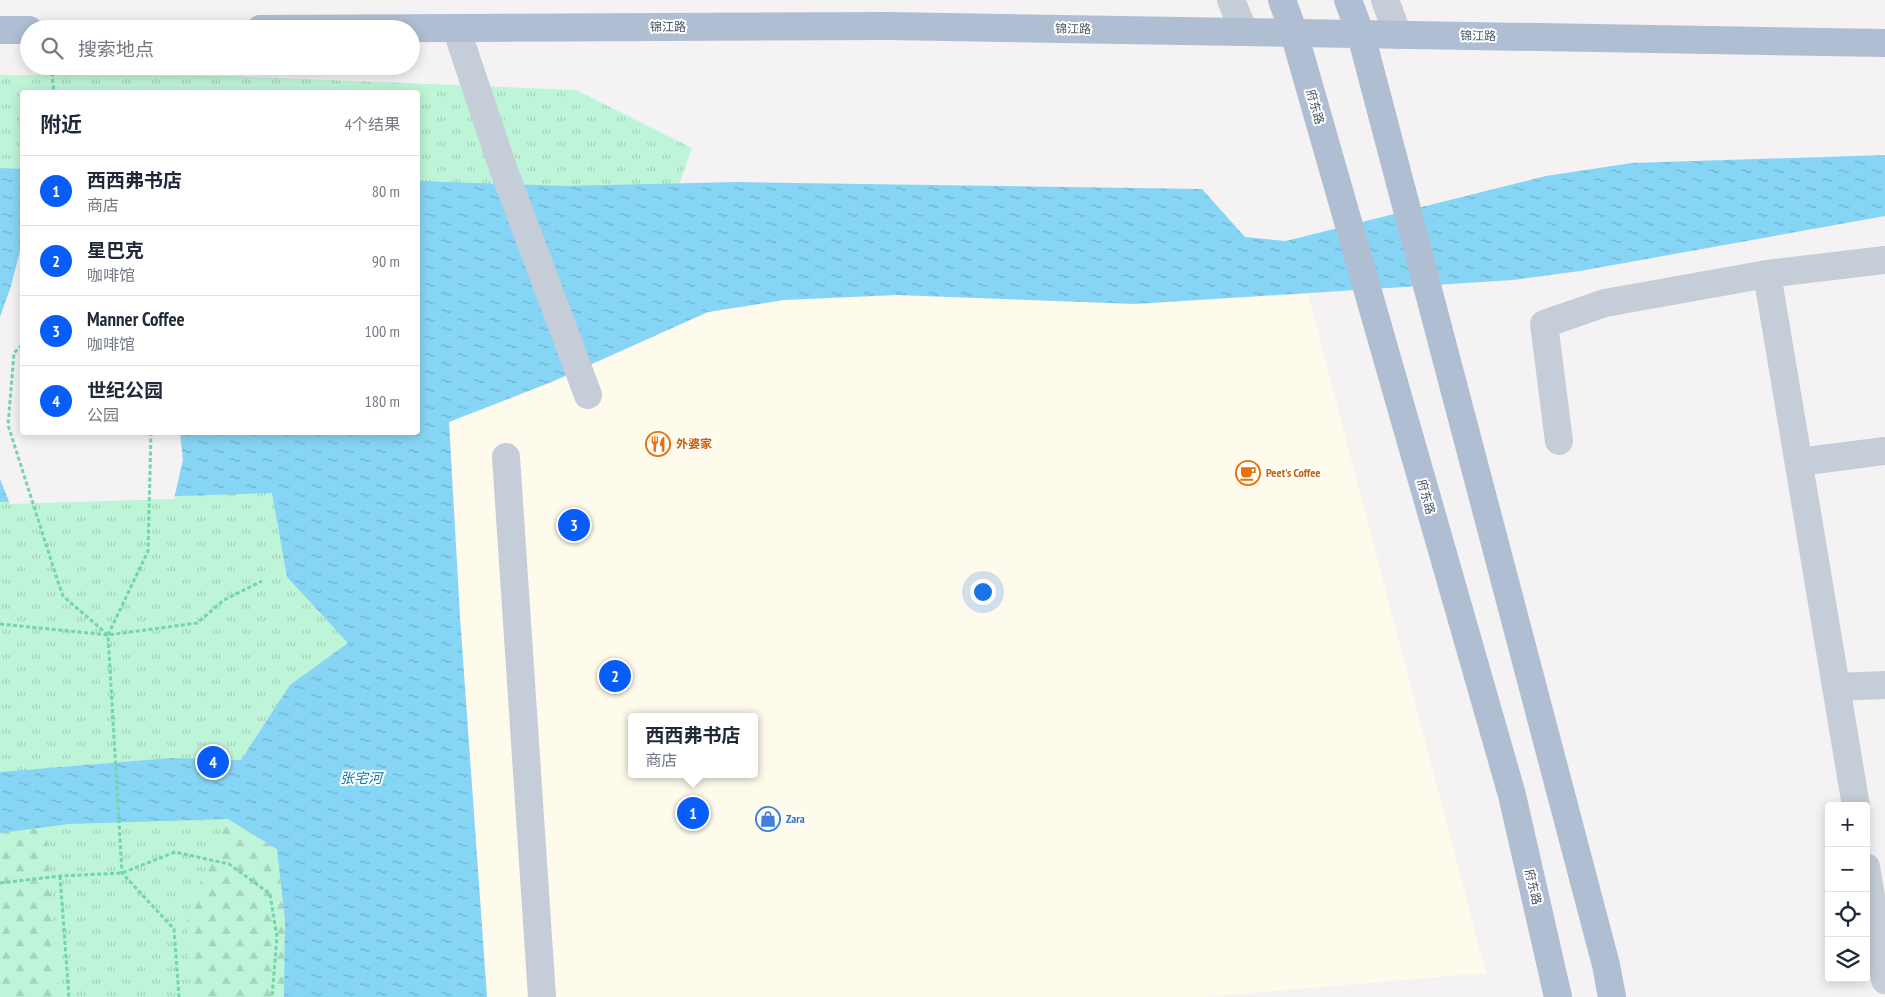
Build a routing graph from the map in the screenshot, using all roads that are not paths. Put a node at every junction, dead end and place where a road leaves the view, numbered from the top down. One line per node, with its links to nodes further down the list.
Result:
1 (1232, 0): 9 (street)
2 (1282, 0): 10 (main road, 府东路)
3 (1348, 0): 11 (main road)
4 (1386, 0): 12 (street)
5 (420, 28): 6 (main road, 锦江路)
6 (456, 28): 9 (main road, 锦江路); 16 (street)
7 (0, 30): 8 (main road)
8 (20, 30)
9 (1244, 32): 10 (main road, 锦江路)
10 (1294, 33): 11 (main road, 锦江路); 29 (main road, 府东路)
11 (1361, 35): 12 (main road, 锦江路); 30 (main road)
12 (1398, 35): 13 (main road, 锦江路)
13 (1885, 43)
14 (1885, 260): 15 (street)
15 (1767, 274): 17 (street); 20 (street)
16 (588, 395)
17 (1559, 441)
18 (1885, 451): 20 (street)
19 (506, 457): 28 (street)
20 (1799, 462): 22 (street)
21 (1885, 684): 22 (street)
22 (1836, 687): 23 (street)
23 (1855, 802)
24 (1870, 861): 25 (street)
25 (1885, 861)
26 (1870, 891): 27 (street)
27 (1885, 980)
28 (542, 997)
29 (1558, 997)
30 (1612, 997)

